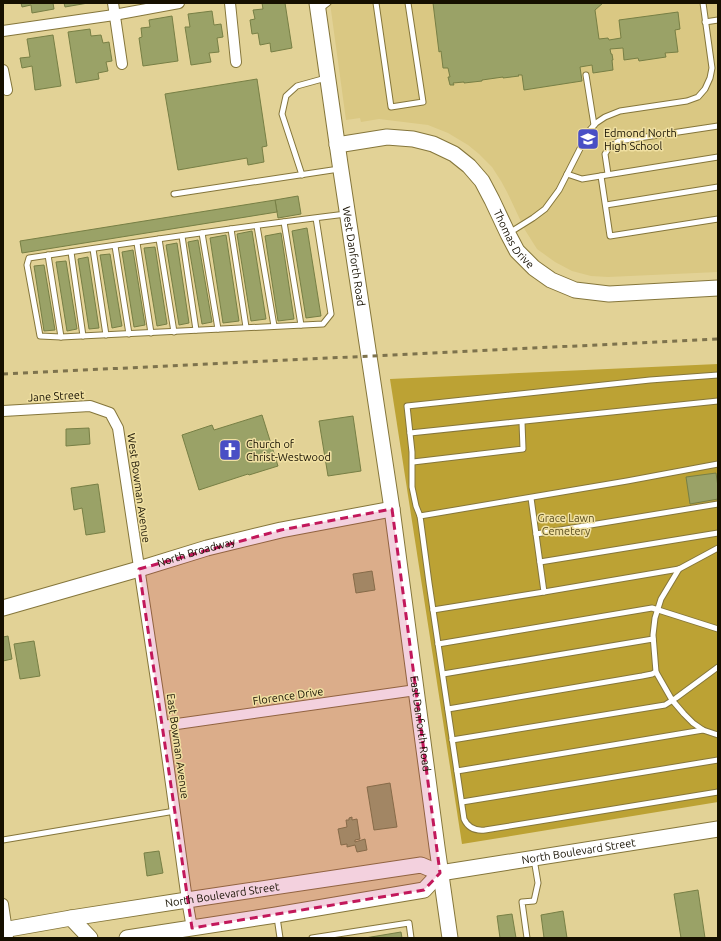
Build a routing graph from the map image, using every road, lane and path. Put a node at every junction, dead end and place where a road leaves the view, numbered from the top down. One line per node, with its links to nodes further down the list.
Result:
1 (113, 3): 8 (street)
2 (179, 3): 8 (street)
3 (230, 3): 12 (street)
4 (376, 3): 5 (lane)
5 (408, 3)
6 (703, 3): 10 (lane)
7 (321, 6): 16 (main road, West Danforth Road)
8 (114, 14): 11 (street); 13 (street)
9 (718, 20): 10 (lane)
10 (705, 22): 18 (lane)
11 (3, 31)
12 (236, 62)
13 (122, 64)
14 (3, 70): 17 (street)
15 (586, 75): 18 (lane)
16 (327, 78): 20 (main road, West Danforth Road); 25 (lane)
17 (7, 90)
18 (594, 125): 23 (lane)
19 (718, 126): 24 (lane)
20 (337, 145): 22 (main road, West Danforth Road); 37 (main road, Thomas Drive)
21 (718, 157): 24 (lane)
22 (340, 169): 25 (lane); 30 (main road, West Danforth Road)
23 (567, 174): 26 (lane); 37 (lane)
24 (608, 174): 26 (lane)
25 (302, 175): 28 (lane)
26 (601, 176): 29 (lane)
27 (718, 187): 29 (lane)
28 (174, 194)
29 (606, 206): 32 (lane)
30 (347, 214): 31 (lane); 67 (main road, West Danforth Road)
31 (316, 218): 33 (lane); 46 (lane)
32 (718, 219)
33 (284, 222): 34 (lane); 46 (lane)
34 (257, 226): 35 (lane); 47 (lane)
35 (231, 229): 36 (lane); 48 (lane)
36 (202, 233): 38 (lane); 49 (lane)
37 (508, 234): 45 (main road, Thomas Drive)
38 (182, 236): 39 (lane); 50 (lane)
39 (158, 239): 40 (lane); 51 (lane)
40 (137, 242): 41 (lane); 52 (lane)
41 (115, 246): 42 (lane); 53 (lane)
42 (92, 249): 43 (lane); 54 (lane)
43 (71, 252): 44 (lane); 55 (lane)
44 (48, 255): 56 (lane); 56 (lane)
45 (718, 288)
46 (301, 325): 47 (lane)
47 (274, 326): 48 (lane)
48 (246, 327): 49 (lane)
49 (218, 329): 50 (lane)
50 (196, 330): 51 (lane)
51 (174, 332): 52 (lane)
52 (151, 333): 53 (lane)
53 (129, 334): 54 (lane)
54 (106, 335): 55 (lane)
55 (83, 336): 56 (lane)
56 (61, 337)
57 (718, 375): 62 (lane)
58 (718, 401): 61 (lane)
59 (3, 412): 60 (street, Jane Street)
60 (110, 412): 73 (street, West Bowman Avenue)
61 (522, 422): 62 (lane); 63 (lane)
62 (410, 433): 63 (lane)
63 (413, 462): 68 (lane)
64 (718, 464): 65 (lane)
65 (531, 498): 68 (lane); 70 (lane)
66 (718, 504): 70 (lane)
67 (392, 509): 73 (main road, North Broadway); 85 (main road, East Danforth Road)
68 (420, 516): 77 (lane)
69 (718, 533): 72 (lane)
70 (536, 534): 72 (lane)
71 (718, 548): 74 (lane)
72 (540, 562): 75 (lane)
73 (139, 569): 76 (main road, North Broadway); 88 (street, East Bowman Avenue)
74 (679, 569): 75 (lane); 78 (lane)
75 (544, 592): 77 (lane)
76 (3, 608)
77 (433, 610): 81 (lane)
78 (658, 610): 79 (lane); 80 (lane); 81 (lane)
79 (718, 629)
80 (653, 639): 83 (lane); 84 (lane)
81 (438, 644): 84 (lane)
82 (718, 667): 86 (lane)
83 (656, 672): 86 (lane); 87 (lane)
84 (442, 674): 87 (lane)
85 (416, 690): 88 (street, Florence Drive); 100 (main road, East Danforth Road)
86 (672, 700): 89 (lane); 91 (lane)
87 (448, 709): 91 (lane)
88 (163, 726): 96 (street, East Bowman Avenue)
89 (703, 730): 90 (lane); 93 (lane)
90 (718, 735)
91 (452, 740): 93 (lane)
92 (718, 760): 95 (lane)
93 (457, 771): 95 (lane)
94 (718, 792): 95 (lane)
95 (462, 802)
96 (176, 811): 98 (lane); 101 (street, East Bowman Avenue)
97 (718, 829): 99 (main road, North Boulevard Street)
98 (3, 840)
99 (534, 858): 100 (main road, North Boulevard Street); 113 (lane)
100 (440, 873): 101 (main road, North Boulevard Street); 103 (main road); 112 (main road, East Danforth Road)
101 (187, 900): 104 (main road, North Boulevard Street); 105 (street, East Bowman Avenue)
102 (3, 904): 106 (street)
103 (276, 915): 105 (main road); 109 (lane)
104 (71, 918): 106 (main road, North Boulevard Street); 107 (main road)
105 (192, 928): 108 (main road)
106 (6, 933)
107 (90, 938)
108 (127, 938)
109 (280, 938)
110 (312, 938): 111 (lane)
111 (411, 938)
112 (450, 938)
113 (527, 938)

